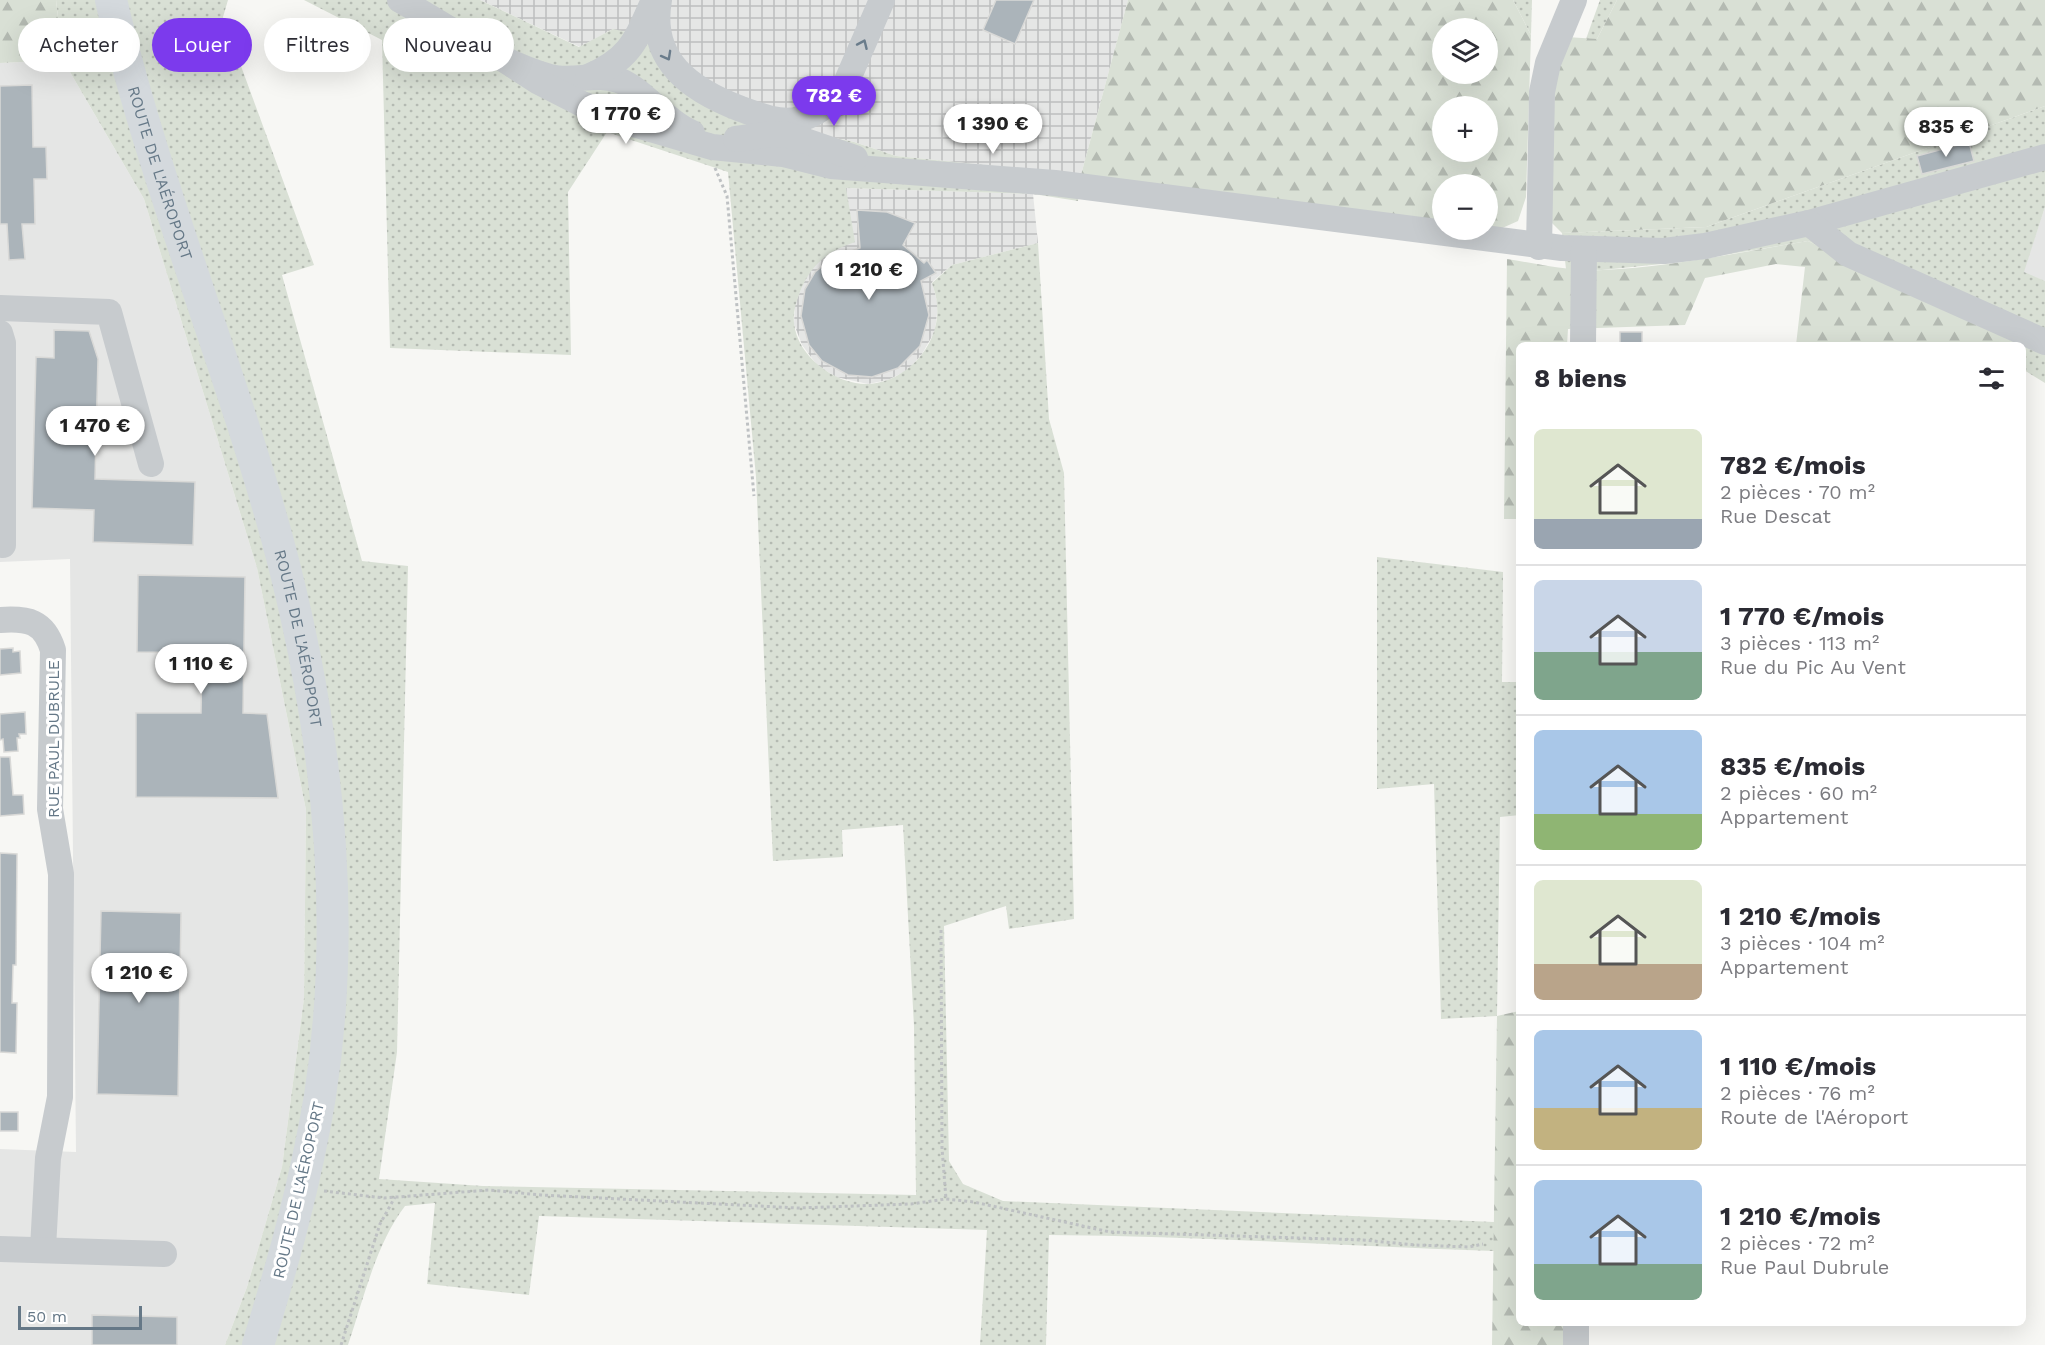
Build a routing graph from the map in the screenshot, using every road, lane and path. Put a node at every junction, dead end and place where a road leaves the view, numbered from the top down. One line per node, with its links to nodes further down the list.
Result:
1 (111, 0): 30 (main road, ROUTE DE L'AÉROPORT)
2 (400, 0): 7 (street)
3 (654, 0): 10 (street)
4 (659, 0): 11 (street, one-way to 11)
5 (882, 0): 11 (street, one-way to 5)
6 (1574, 0): 19 (street)
7 (432, 18)
8 (514, 63): 10 (street)
9 (514, 66): 12 (street)
10 (604, 73): 12 (street); 13 (street)
11 (844, 88): 13 (street)
12 (620, 120): 14 (street)
13 (807, 140): 15 (street); 17 (street)
14 (718, 148): 15 (street); 26 (path)
15 (772, 152): 17 (street)
16 (2045, 157): 18 (street)
17 (849, 162): 19 (street)
18 (1809, 223): 20 (street); 24 (street)
19 (1539, 247): 20 (street)
20 (1584, 249): 23 (street)
21 (0, 308): 25 (street)
22 (0, 333): 27 (street)
23 (1583, 342)
24 (2045, 342)
25 (151, 464)
26 (754, 496)
27 (3, 545)
28 (0, 620): 34 (street, RUE PAUL DUBRULE)
29 (941, 930): 32 (path)
30 (302, 1189): 31 (path); 37 (main road, ROUTE DE L'AÉROPORT)
31 (395, 1197): 32 (path); 41 (path)
32 (945, 1199): 33 (path)
33 (1483, 1244)
34 (43, 1248): 35 (street); 36 (street)
35 (0, 1249)
36 (164, 1254)
37 (273, 1295): 39 (main road, ROUTE DE L'AÉROPORT); 40 (main road, ROUTE DE L'AÉROPORT)
38 (1576, 1326): 42 (street)
39 (251, 1345)
40 (258, 1345)
41 (341, 1345)
42 (1576, 1345)

